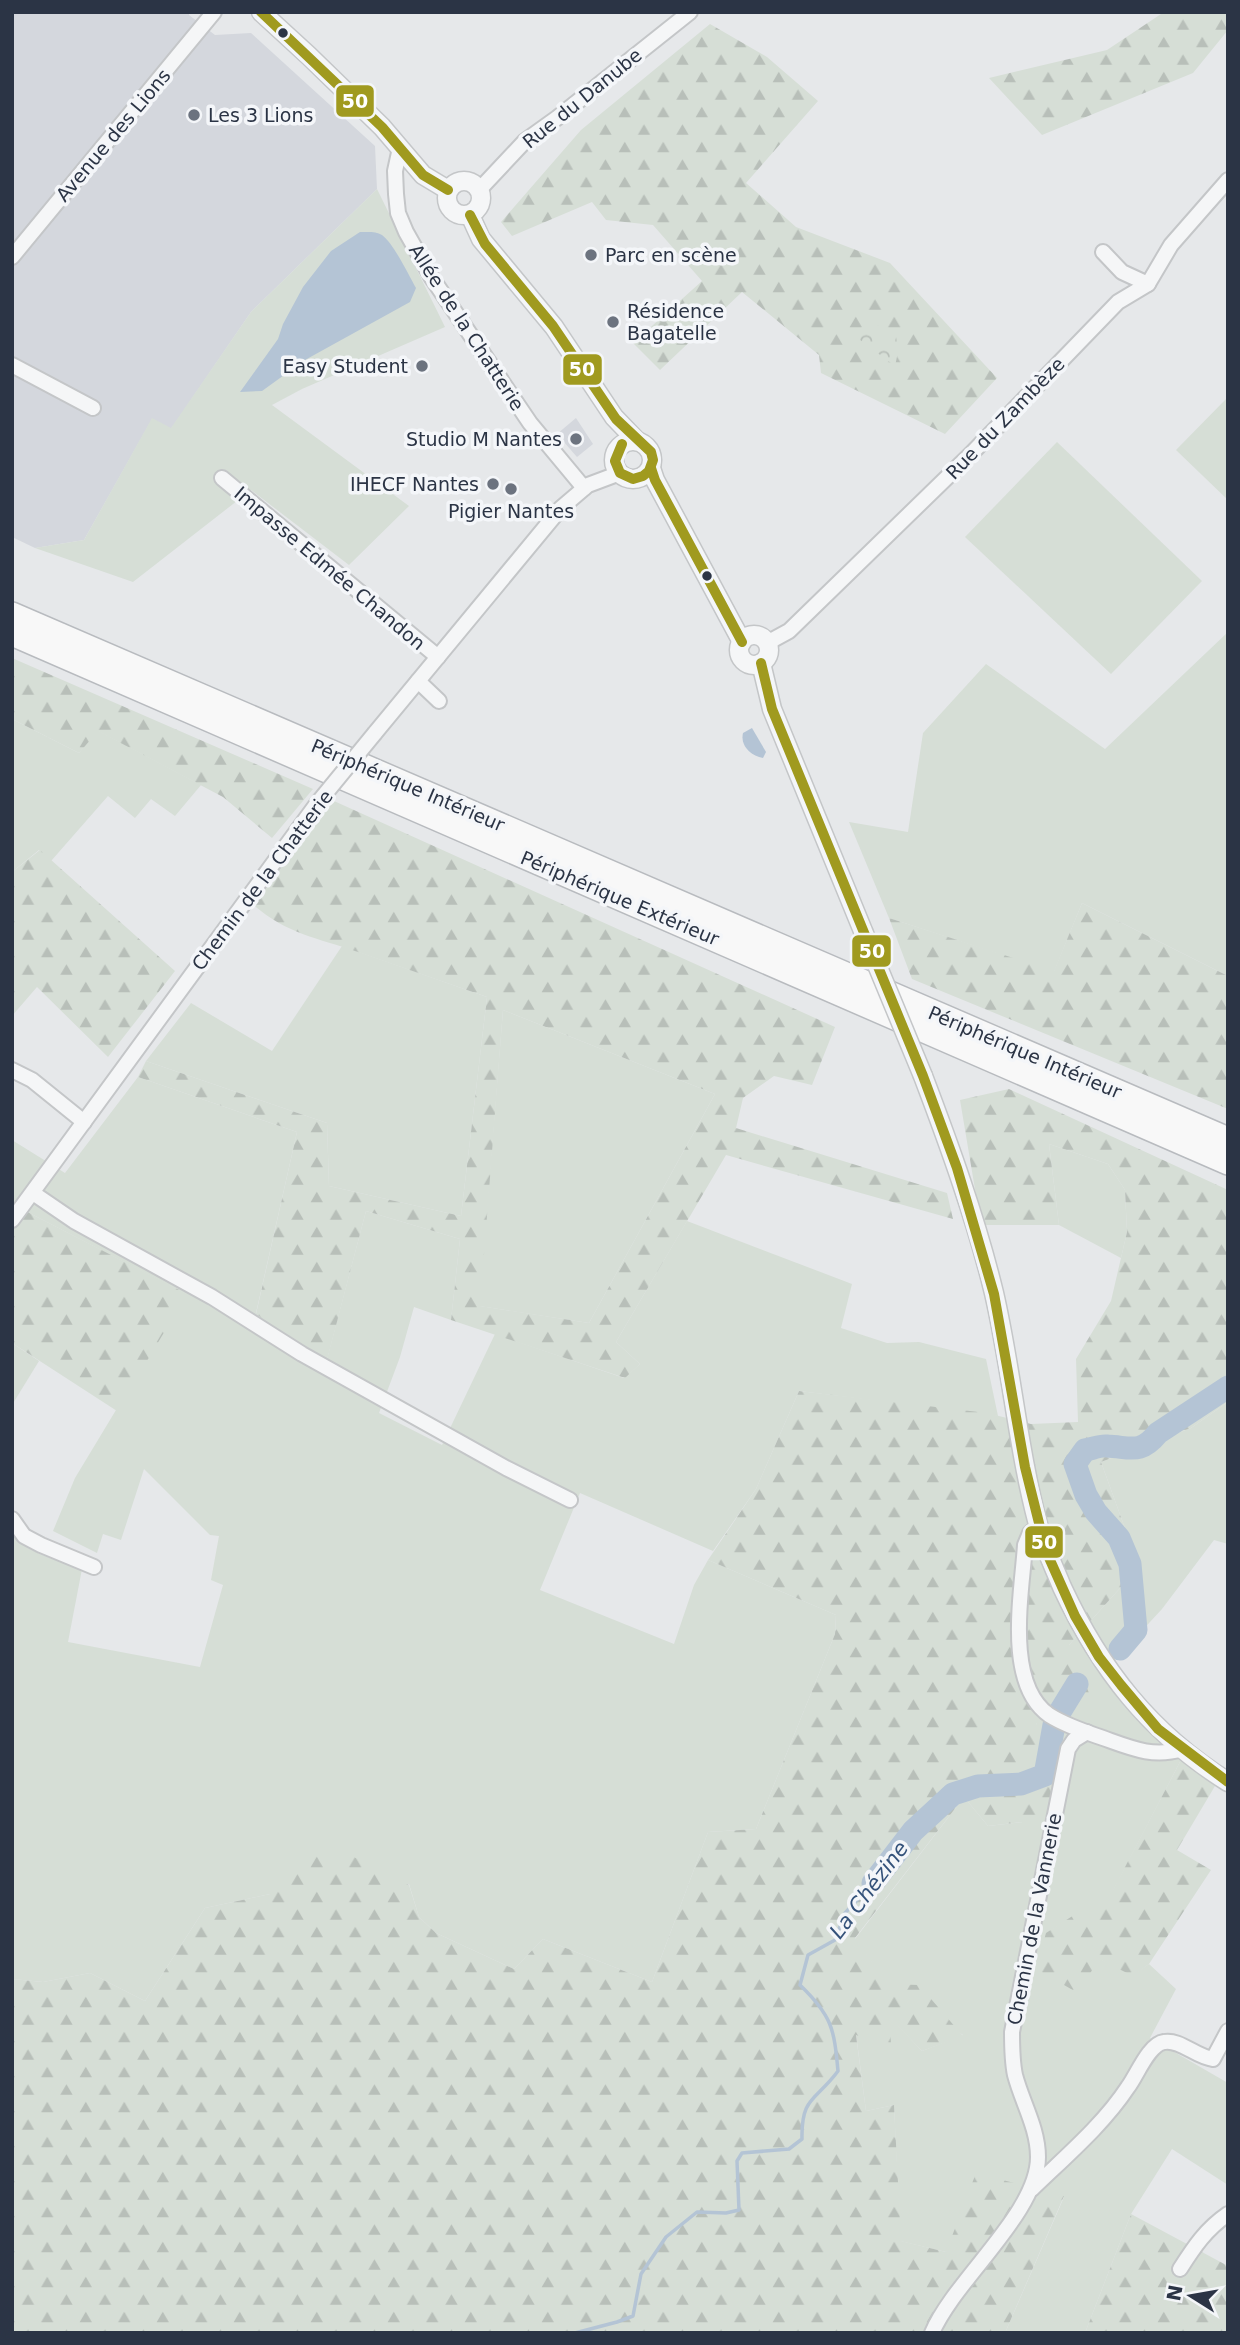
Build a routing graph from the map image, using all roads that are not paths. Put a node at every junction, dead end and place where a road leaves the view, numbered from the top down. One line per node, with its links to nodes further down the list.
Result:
1 (214, 12): 10 (street, Avenue des Lions)
2 (261, 12): 4 (street)
3 (690, 12): 7 (street, Rue du Danube)
4 (400, 148): 6 (street); 18 (street, Allée de la Chatterie)
5 (1228, 180): 11 (street, Rue du Zambèze)
6 (448, 190): 7 (street); 8 (street)
7 (480, 190): 8 (street)
8 (470, 215): 14 (street)
9 (1103, 251): 11 (street)
10 (12, 257)
11 (1148, 284): 22 (street, Rue du Zambèze)
12 (12, 365): 13 (street)
13 (93, 408)
14 (630, 443): 15 (street); 16 (street)
15 (651, 468): 16 (street); 21 (street)
16 (620, 473): 18 (street, Chemin de la Chatterie)
17 (222, 478): 23 (street, Impasse Edmée Chandon)
18 (583, 488): 23 (street, Chemin de la Chatterie)
19 (12, 614): 29 (highway, Périphérique Intérieur)
20 (12, 634): 30 (highway, Périphérique Extérieur)
21 (742, 642): 22 (street); 24 (street)
22 (767, 643): 24 (street)
23 (438, 657): 25 (street, Chemin de la Chatterie)
24 (761, 663): 35 (street, bridge)
25 (418, 681): 26 (street); 28 (street, Chemin de la Chatterie, bridge)
26 (439, 701)
27 (12, 1070): 28 (street)
28 (84, 1122): 31 (street, Chemin de la Chatterie)
29 (1228, 1139)
30 (1228, 1163)
31 (33, 1193): 32 (street, Chemin de la Chatterie); 33 (street)
32 (12, 1220)
33 (570, 1500)
34 (12, 1519): 36 (street)
35 (1038, 1526): 37 (street); 38 (street)
36 (94, 1567)
37 (1087, 1732): 38 (street); 41 (street, Chemin de la Vannerie)
38 (1182, 1749): 39 (street)
39 (1228, 1782)
40 (1228, 2031): 41 (street)
41 (1030, 2191): 44 (street, Chemin de la Vannerie)
42 (1228, 2214): 43 (street)
43 (1180, 2269)
44 (932, 2333)

